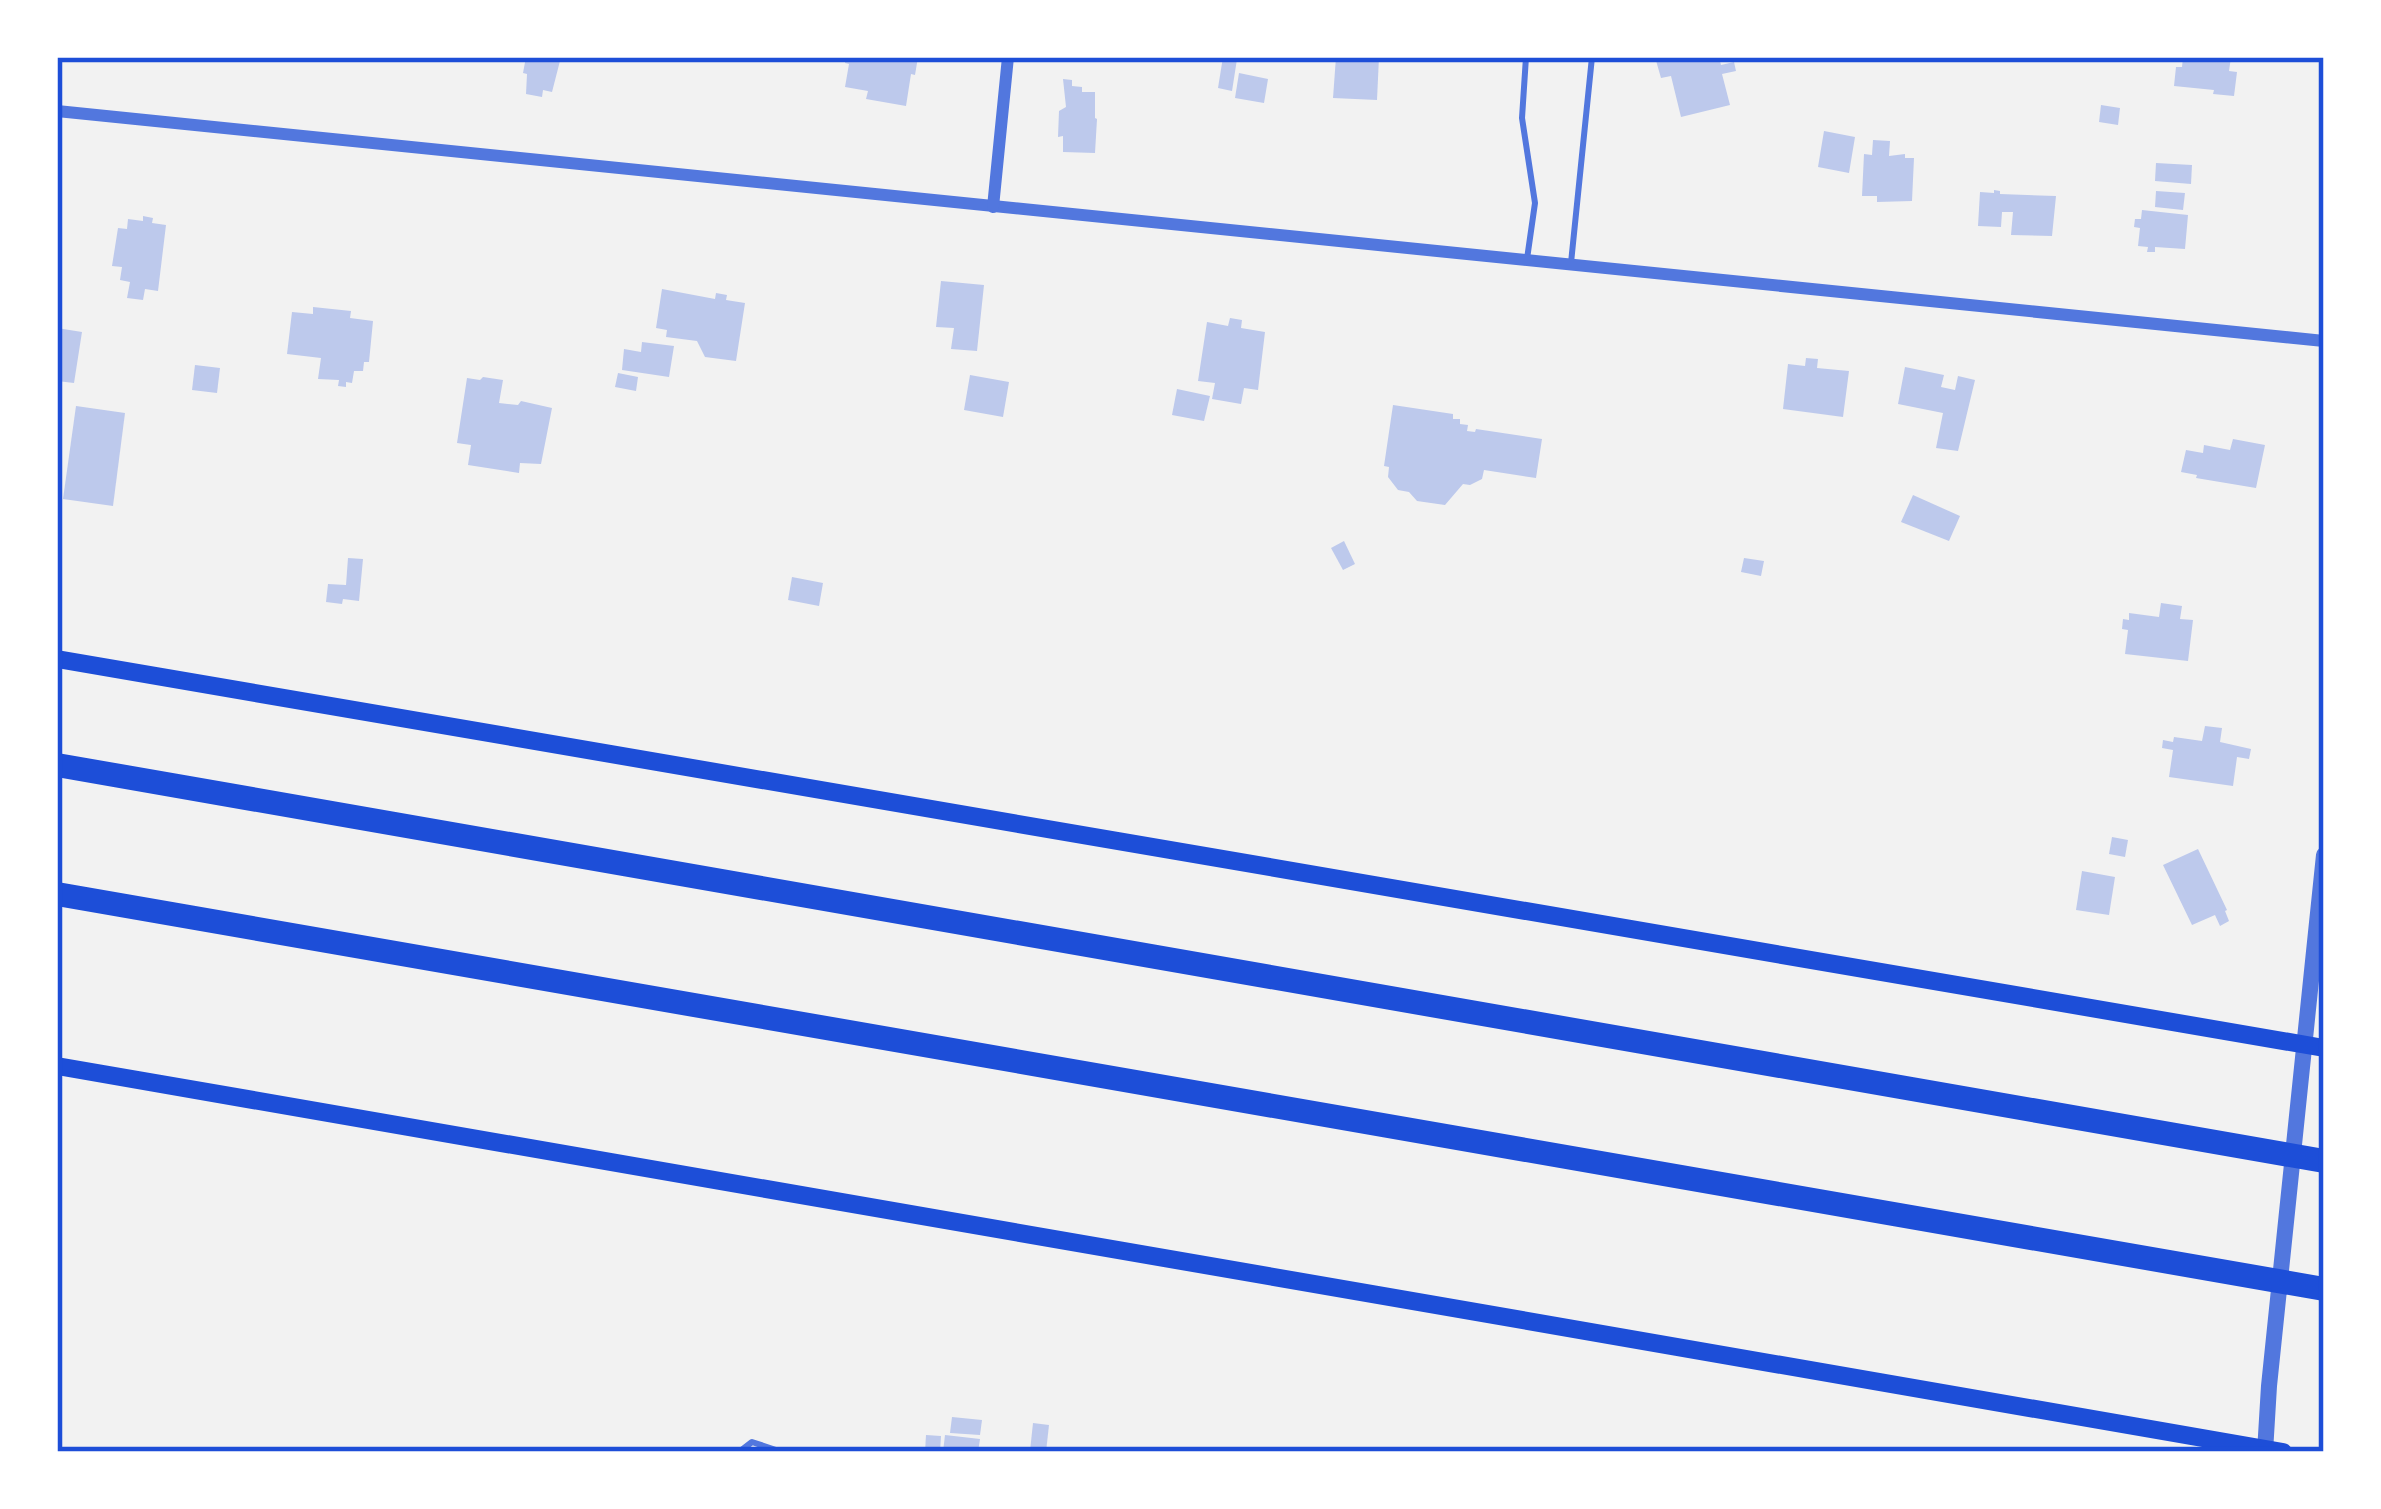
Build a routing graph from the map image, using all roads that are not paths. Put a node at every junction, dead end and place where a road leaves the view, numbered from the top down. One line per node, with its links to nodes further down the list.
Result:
1 (1008, 57): 5 (street)
2 (1526, 57): 6 (lane)
3 (1592, 57): 7 (lane)
4 (57, 111): 5 (street)
5 (993, 207): 6 (street)
6 (1527, 259): 7 (street)
7 (1571, 263): 8 (street)
8 (2324, 341)
9 (57, 659): 13 (main road)
10 (57, 765): 15 (highway)
11 (2324, 855): 13 (street)
12 (57, 894): 16 (highway)
13 (2315, 1047): 17 (street)
14 (57, 1066): 17 (main road)
15 (2324, 1160)
16 (2324, 1289)
17 (2271, 1451)
18 (739, 1452): 19 (lane)
19 (782, 1452)

